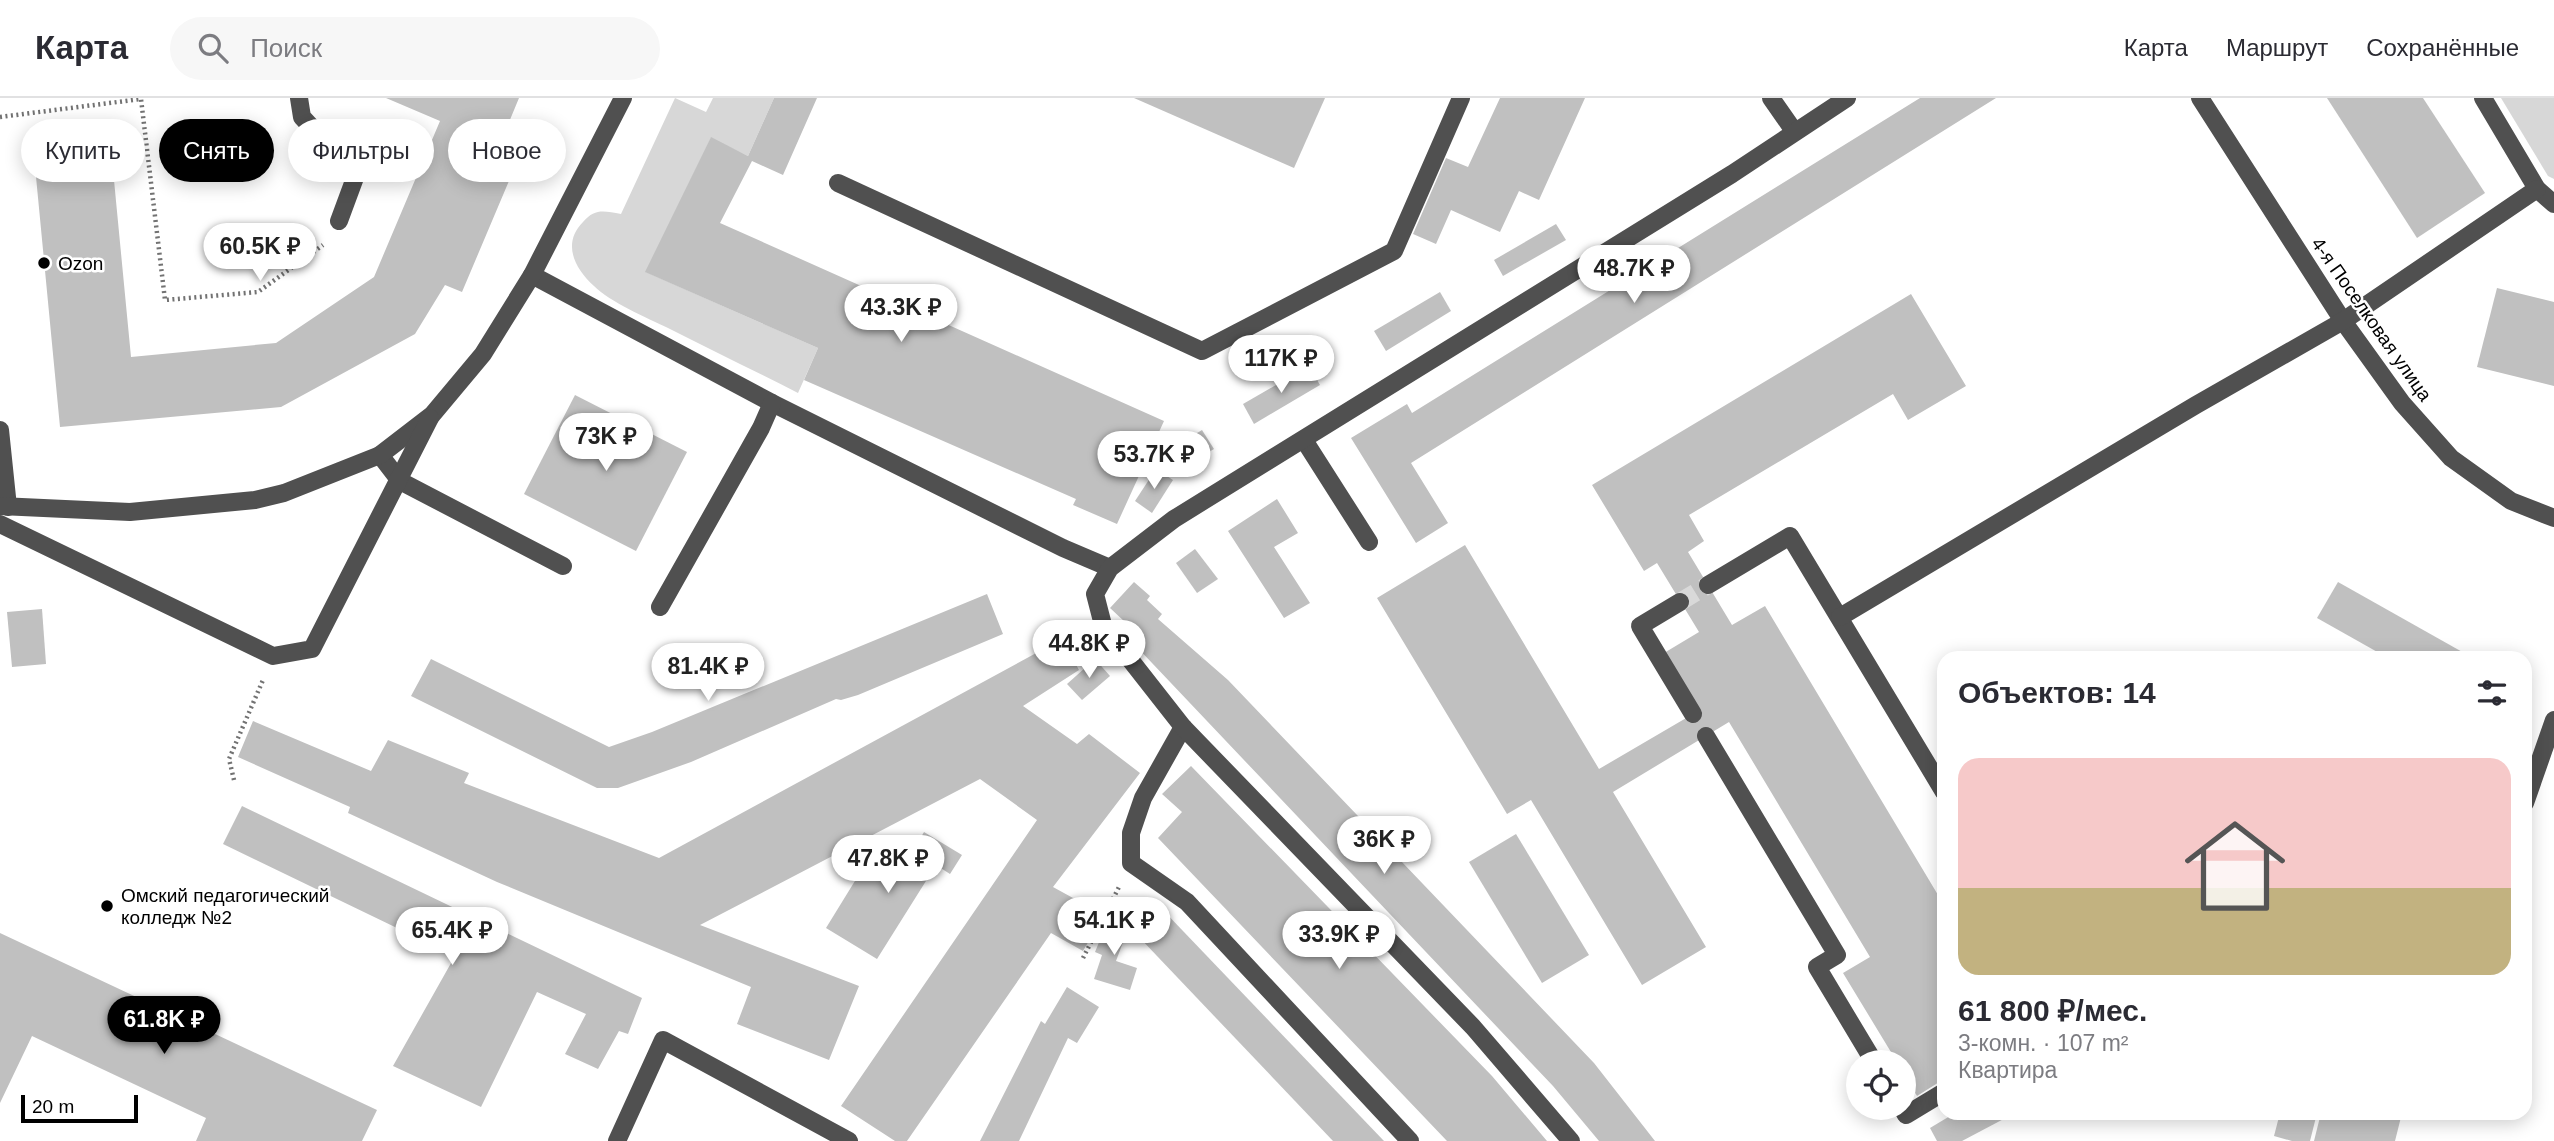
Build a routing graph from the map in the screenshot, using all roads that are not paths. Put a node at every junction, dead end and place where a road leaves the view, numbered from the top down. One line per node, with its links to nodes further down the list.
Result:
1 (299, 98): 12 (street)
2 (623, 98): 13 (street)
3 (1461, 98): 9 (street)
4 (1771, 98): 8 (street)
5 (1847, 98): 8 (street)
6 (2200, 98): 14 (street, 4-я Поселковая улица)
7 (2483, 98): 10 (street)
8 (1794, 131): 18 (street)
9 (838, 183)
10 (2537, 189): 11 (street); 14 (street)
11 (2554, 204)
12 (339, 221)
13 (532, 275): 15 (street); 16 (street)
14 (2343, 321): 22 (street, 4-я Поселковая улица); 30 (street)
15 (772, 403): 26 (street); 29 (street)
16 (432, 415): 19 (street); 20 (street)
17 (0, 430): 21 (street)
18 (1304, 440): 24 (street); 26 (street)
19 (380, 455): 20 (street); 21 (street)
20 (400, 481): 23 (street); 25 (street)
21 (4, 507)
22 (2554, 519)
23 (0, 524)
24 (1369, 542)
25 (562, 566)
26 (1110, 568): 33 (street)
27 (1708, 585): 30 (street)
28 (1680, 602): 31 (street)
29 (660, 607)
30 (1840, 617): 35 (street)
31 (1693, 714)
32 (2554, 720): 36 (street)
33 (1183, 727): 42 (street); 43 (street)
34 (1706, 736): 37 (street)
35 (1937, 780)
36 (2532, 783)
37 (1867, 1050)
38 (1937, 1096): 39 (street)
39 (1916, 1109)
40 (617, 1141): 41 (street)
41 (849, 1141)
42 (1410, 1141)
43 (1571, 1141)

